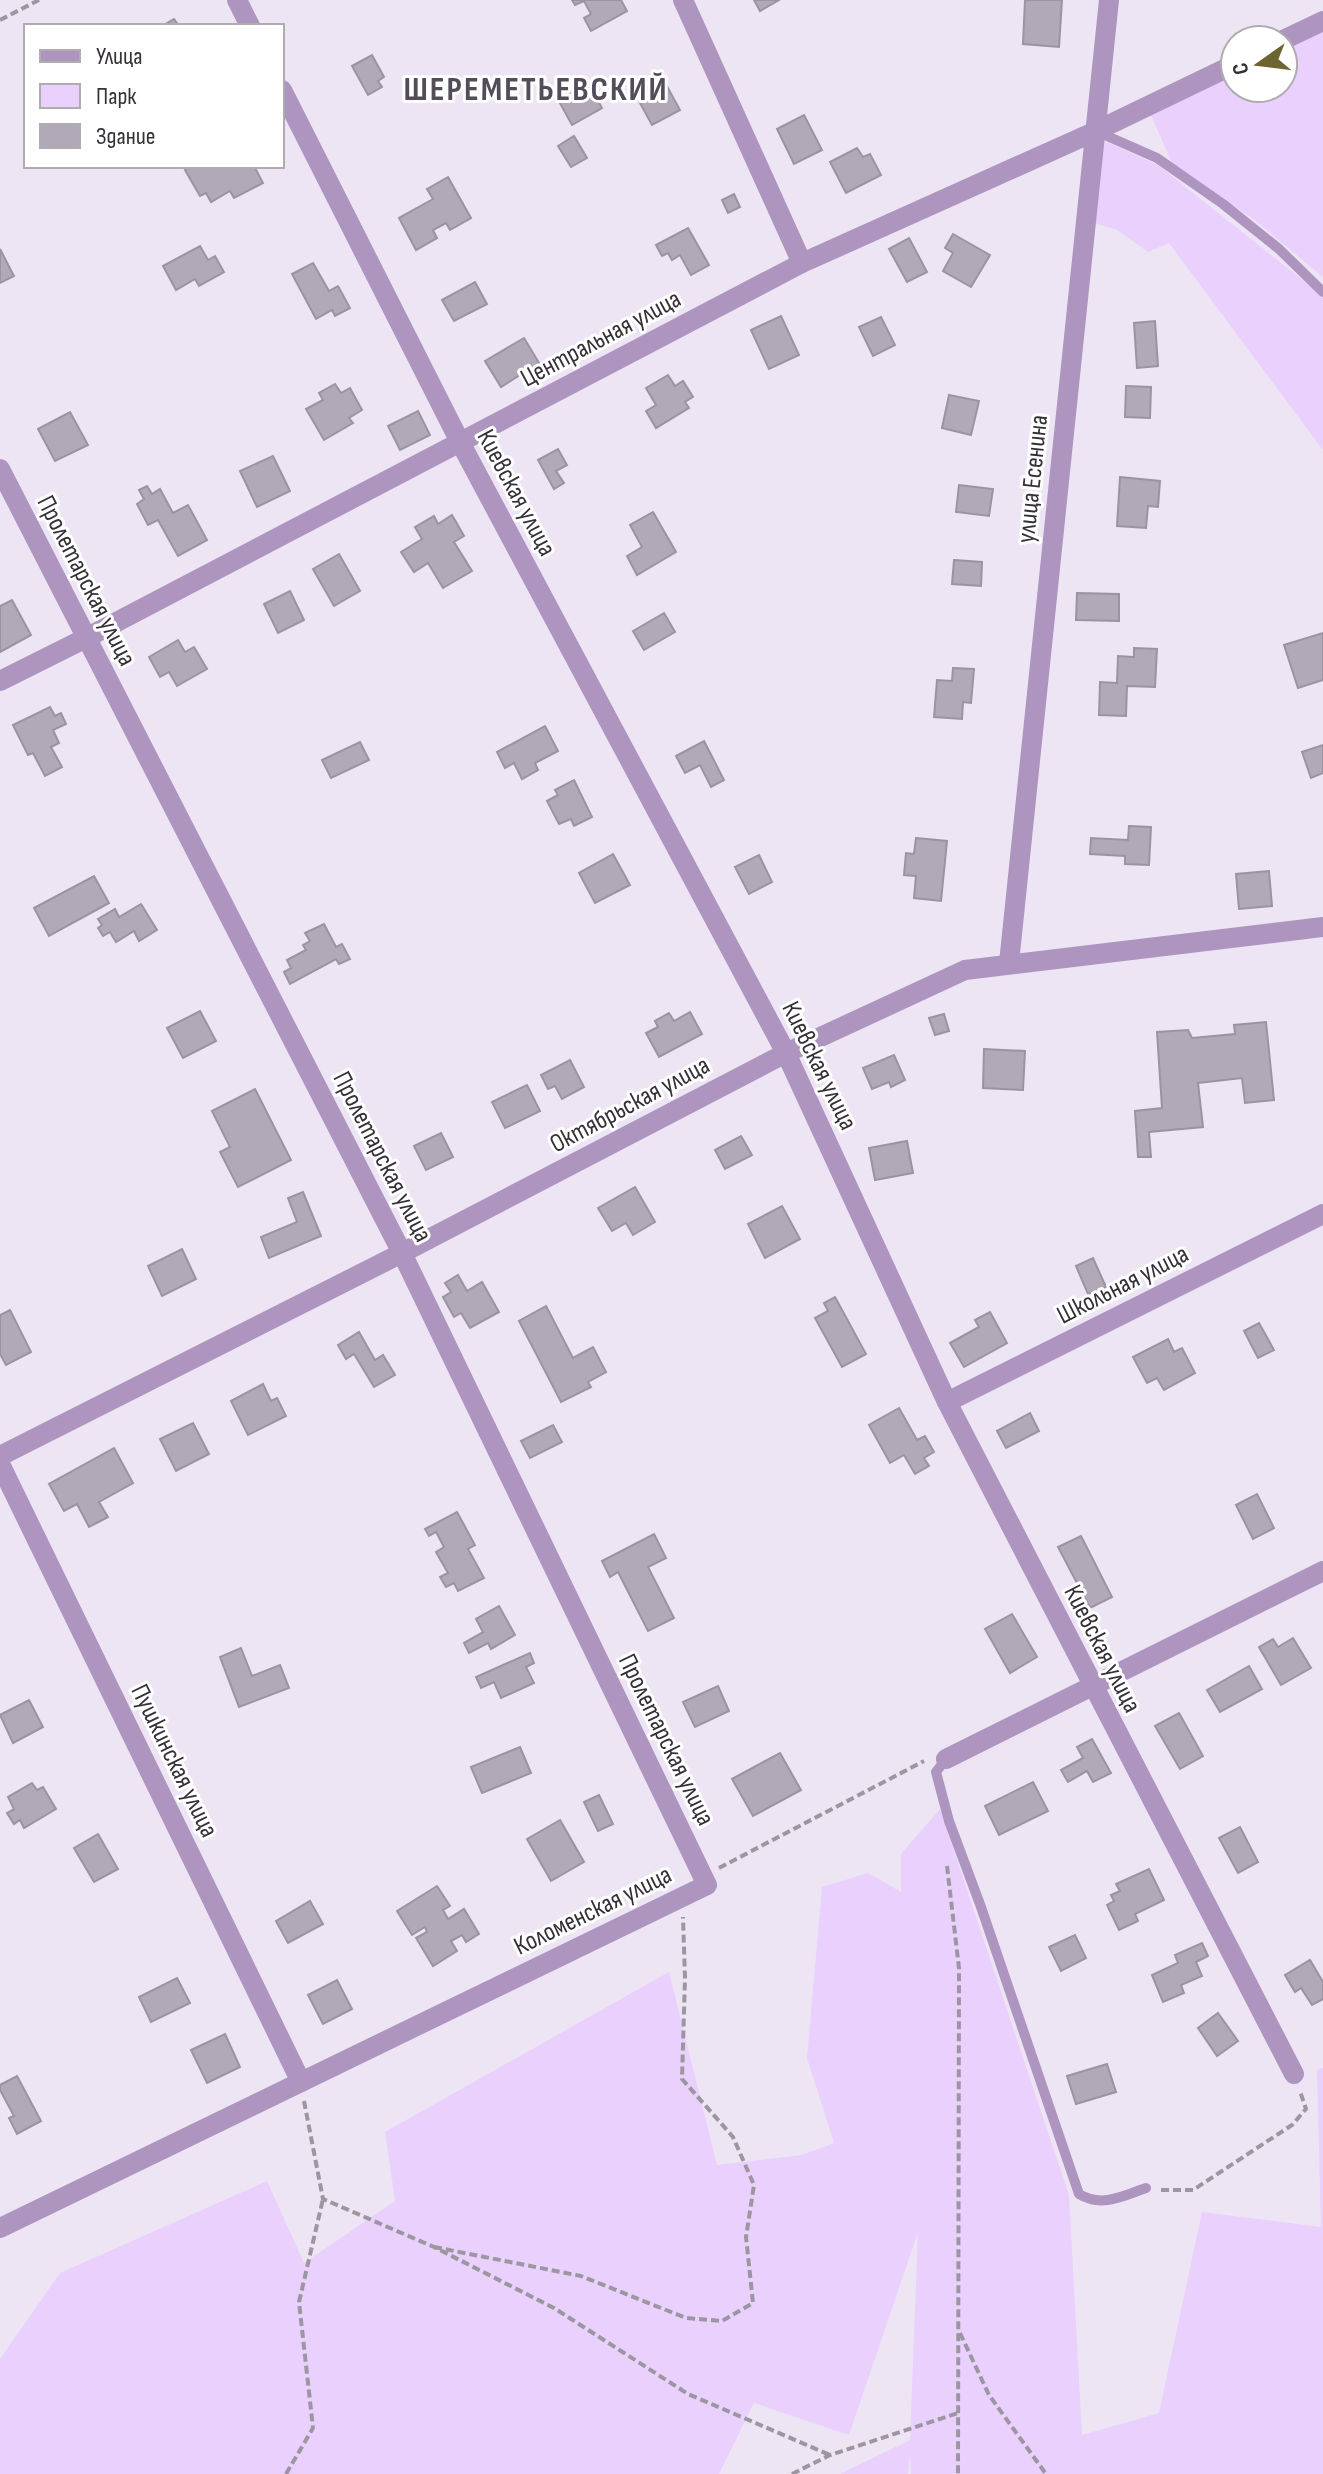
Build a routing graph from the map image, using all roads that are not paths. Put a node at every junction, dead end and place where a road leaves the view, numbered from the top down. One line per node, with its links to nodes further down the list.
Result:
1 (237, 0): 5 (street)
2 (683, 0): 10 (street)
3 (1109, 0): 9 (street, улица Есенина)
4 (1323, 21): 6 (street)
5 (249, 24)
6 (1299, 32)
7 (1219, 72): 9 (street, Центральная улица)
8 (284, 94): 12 (street, Киевская улица)
9 (1096, 131): 10 (street, Центральная улица); 11 (lane); 17 (street, улица Есенина)
10 (802, 263): 12 (street, Центральная улица)
11 (1323, 292)
12 (460, 442): 14 (street, Центральная улица); 18 (street, Киевская улица)
13 (0, 469): 14 (street, Пролетарская улица)
14 (86, 638): 15 (street, Центральная улица); 20 (street, Пролетарская улица)
15 (0, 681)
16 (1323, 927): 17 (street, Октябрьская улица)
17 (1009, 963): 18 (street, Октябрьская улица)
18 (786, 1053): 20 (street, Октябрьская улица); 21 (street, Киевская улица)
19 (1323, 1214): 21 (street, Школьная улица)
20 (402, 1253): 22 (street, Октябрьская улица); 27 (street, Пролетарская улица)
21 (947, 1402): 25 (street, Киевская улица)
22 (0, 1456)
23 (0, 1464): 29 (street, Пушкинская улица)
24 (1321, 1578): 25 (street)
25 (1092, 1688): 26 (street); 28 (street, Киевская улица)
26 (946, 1759): 30 (lane)
27 (703, 1877): 29 (street, Коломенская улица)
28 (1294, 2074)
29 (301, 2082): 31 (street, Коломенская улица)
30 (1146, 2188)
31 (0, 2228)

